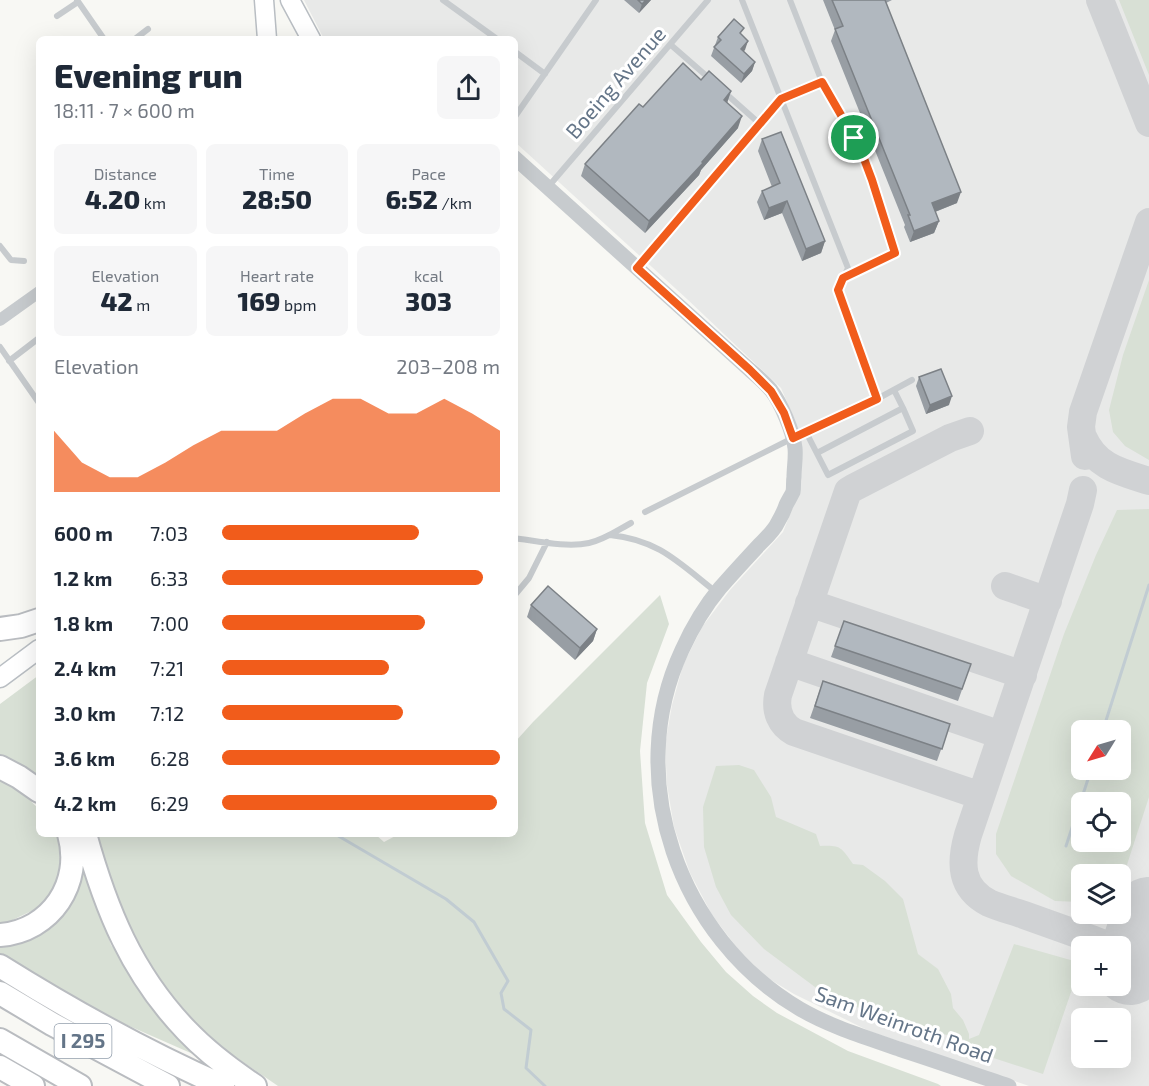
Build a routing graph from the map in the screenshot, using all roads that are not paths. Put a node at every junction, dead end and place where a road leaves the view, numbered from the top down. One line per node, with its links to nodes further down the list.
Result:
1 (264, 0): 14 (main road)
2 (290, 0): 15 (main road)
3 (443, 0): 9 (lane)
4 (596, 0): 19 (lane)
5 (708, 0): 17 (lane, Boeing Avenue)
6 (742, 0): 21 (lane)
7 (790, 0): 20 (lane)
8 (78, 1): 10 (lane); 12 (lane)
9 (454, 4): 16 (lane)
10 (57, 16)
11 (148, 29): 13 (lane)
12 (102, 36)
13 (139, 36)
14 (267, 36)
15 (309, 36)
16 (493, 36)
17 (671, 45): 23 (lane); 25 (lane, Boeing Avenue)
18 (518, 54): 19 (lane)
19 (545, 74): 22 (lane)
20 (822, 82): 21 (lane); 29 (lane)
21 (781, 99): 23 (lane); 29 (lane)
22 (518, 112)
23 (759, 124): 28 (lane)
24 (518, 161): 25 (street, Sam Weinroth Road)
25 (548, 188): 28 (street, Sam Weinroth Road)
26 (0, 246): 27 (lane)
27 (24, 261)
28 (637, 268): 40 (street, Sam Weinroth Road)
29 (843, 278): 38 (lane)
30 (36, 294): 31 (street)
31 (0, 320)
32 (36, 340): 34 (lane)
33 (0, 347): 34 (lane)
34 (9, 361): 37 (lane)
35 (912, 380): 36 (lane)
36 (894, 390): 38 (lane); 39 (lane)
37 (36, 399)
38 (877, 399): 40 (lane)
39 (903, 408): 41 (lane); 41 (lane)
40 (799, 435): 41 (lane); 42 (lane); 48 (street, Sam Weinroth Road)
41 (817, 453)
42 (645, 512)
43 (631, 523): 44 (lane)
44 (610, 535): 46 (lane); 48 (lane)
45 (518, 538): 46 (lane)
46 (547, 542): 47 (lane)
47 (518, 591)
48 (716, 593): 67 (street, Sam Weinroth Road)
49 (36, 621): 50 (highway)
50 (0, 629)
51 (36, 651): 52 (main road)
52 (0, 678)
53 (0, 767): 54 (highway)
54 (36, 789)
55 (69, 837): 57 (highway)
56 (86, 837): 66 (highway)
57 (0, 935)
58 (0, 966): 65 (highway)
59 (0, 993): 64 (highway, I 295)
60 (0, 1040): 63 (highway, I 295)
61 (0, 1067): 62 (highway)
62 (33, 1086)
63 (80, 1086)
64 (168, 1086)
65 (223, 1086)
66 (255, 1086)
67 (1009, 1086)

